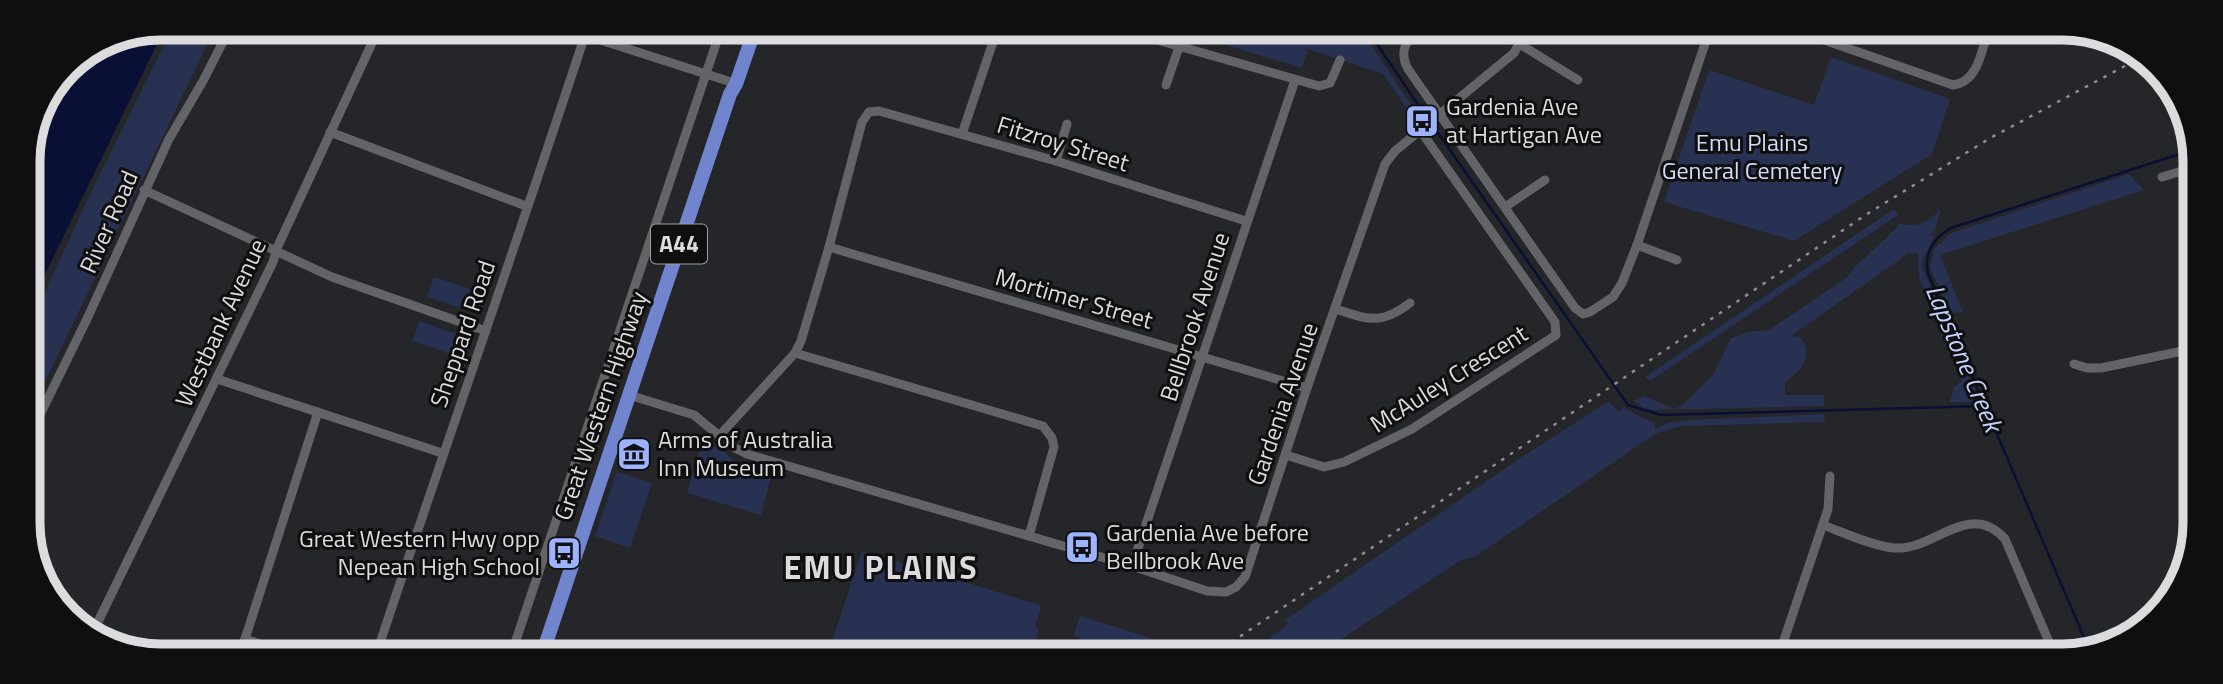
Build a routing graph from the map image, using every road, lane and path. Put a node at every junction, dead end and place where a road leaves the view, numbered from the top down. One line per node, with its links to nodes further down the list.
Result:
1 (224, 40): 32 (street, River Road)
2 (374, 40): 26 (street, Westbank Avenue)
3 (584, 40): 33 (street, Sheppard Road)
4 (606, 40): 18 (street)
5 (718, 40): 18 (street)
6 (745, 40): 22 (highway, Great Western Highway / A44)
7 (751, 40): 22 (highway, Great Western Highway / A44)
8 (994, 40): 27 (street)
9 (1156, 40): 16 (street)
10 (1409, 40): 23 (street)
11 (1523, 40): 15 (street, Gardenia Avenue)
12 (1706, 40): 36 (street)
13 (1823, 40): 14 (street)
14 (1985, 40)
15 (1521, 45): 20 (street); 23 (street, Gardenia Avenue)
16 (1179, 47): 19 (street); 21 (street)
17 (1340, 60): 19 (street)
18 (706, 75): 22 (street); 66 (street)
19 (1295, 80): 35 (street, Bellbrook Avenue)
20 (1578, 80)
21 (1166, 85)
22 (730, 88): 49 (highway, Great Western Highway / A44)
23 (1441, 113): 25 (street, Gardenia Avenue); 34 (street)
24 (1067, 124): 28 (street)
25 (1420, 130): 41 (street, Gardenia Avenue); 54 (street, McAuley Crescent)
26 (330, 132): 33 (street); 38 (street, Westbank Avenue)
27 (962, 134): 28 (street, Fitzroy Street); 37 (street, Fitzroy Street)
28 (1056, 161): 35 (street, Fitzroy Street)
29 (2183, 171): 30 (street)
30 (2162, 177)
31 (1545, 180): 34 (street)
32 (144, 190): 38 (street); 51 (street, River Road)
33 (527, 206): 42 (street, Sheppard Road)
34 (1506, 207): 36 (street)
35 (1246, 221): 45 (street, Bellbrook Avenue)
36 (1637, 245): 39 (street)
37 (829, 247): 44 (street); 45 (street, Mortimer Street)
38 (276, 253): 42 (street); 47 (street, Westbank Avenue)
39 (1676, 260)
40 (1410, 303): 41 (street)
41 (1335, 309): 48 (street, Gardenia Avenue)
42 (486, 331): 53 (street, Sheppard Road)
43 (2183, 351): 46 (street)
44 (795, 353): 52 (street); 57 (street)
45 (1202, 356): 48 (street, Mortimer Street); 58 (street, Bellbrook Avenue)
46 (2074, 364)
47 (217, 379): 50 (street); 59 (street, Westbank Avenue)
48 (1307, 388): 54 (street, Gardenia Avenue)
49 (629, 395): 52 (street, Gardenia Avenue); 67 (highway, Great Western Highway / A44)
50 (318, 412): 53 (street); 60 (street)
51 (40, 414)
52 (720, 435): 57 (street, Gardenia Avenue)
53 (442, 453): 65 (street, Sheppard Road)
54 (1286, 455): 58 (street, Gardenia Avenue)
55 (1830, 476): 56 (street)
56 (1822, 526): 61 (street); 62 (street)
57 (1029, 536): 58 (street, Gardenia Avenue)
58 (1132, 566)
59 (96, 625)
60 (245, 639): 63 (street); 64 (street)
61 (1783, 643)
62 (2049, 643)
63 (242, 644)
64 (261, 644)
65 (380, 644)
66 (515, 644)
67 (546, 644)

